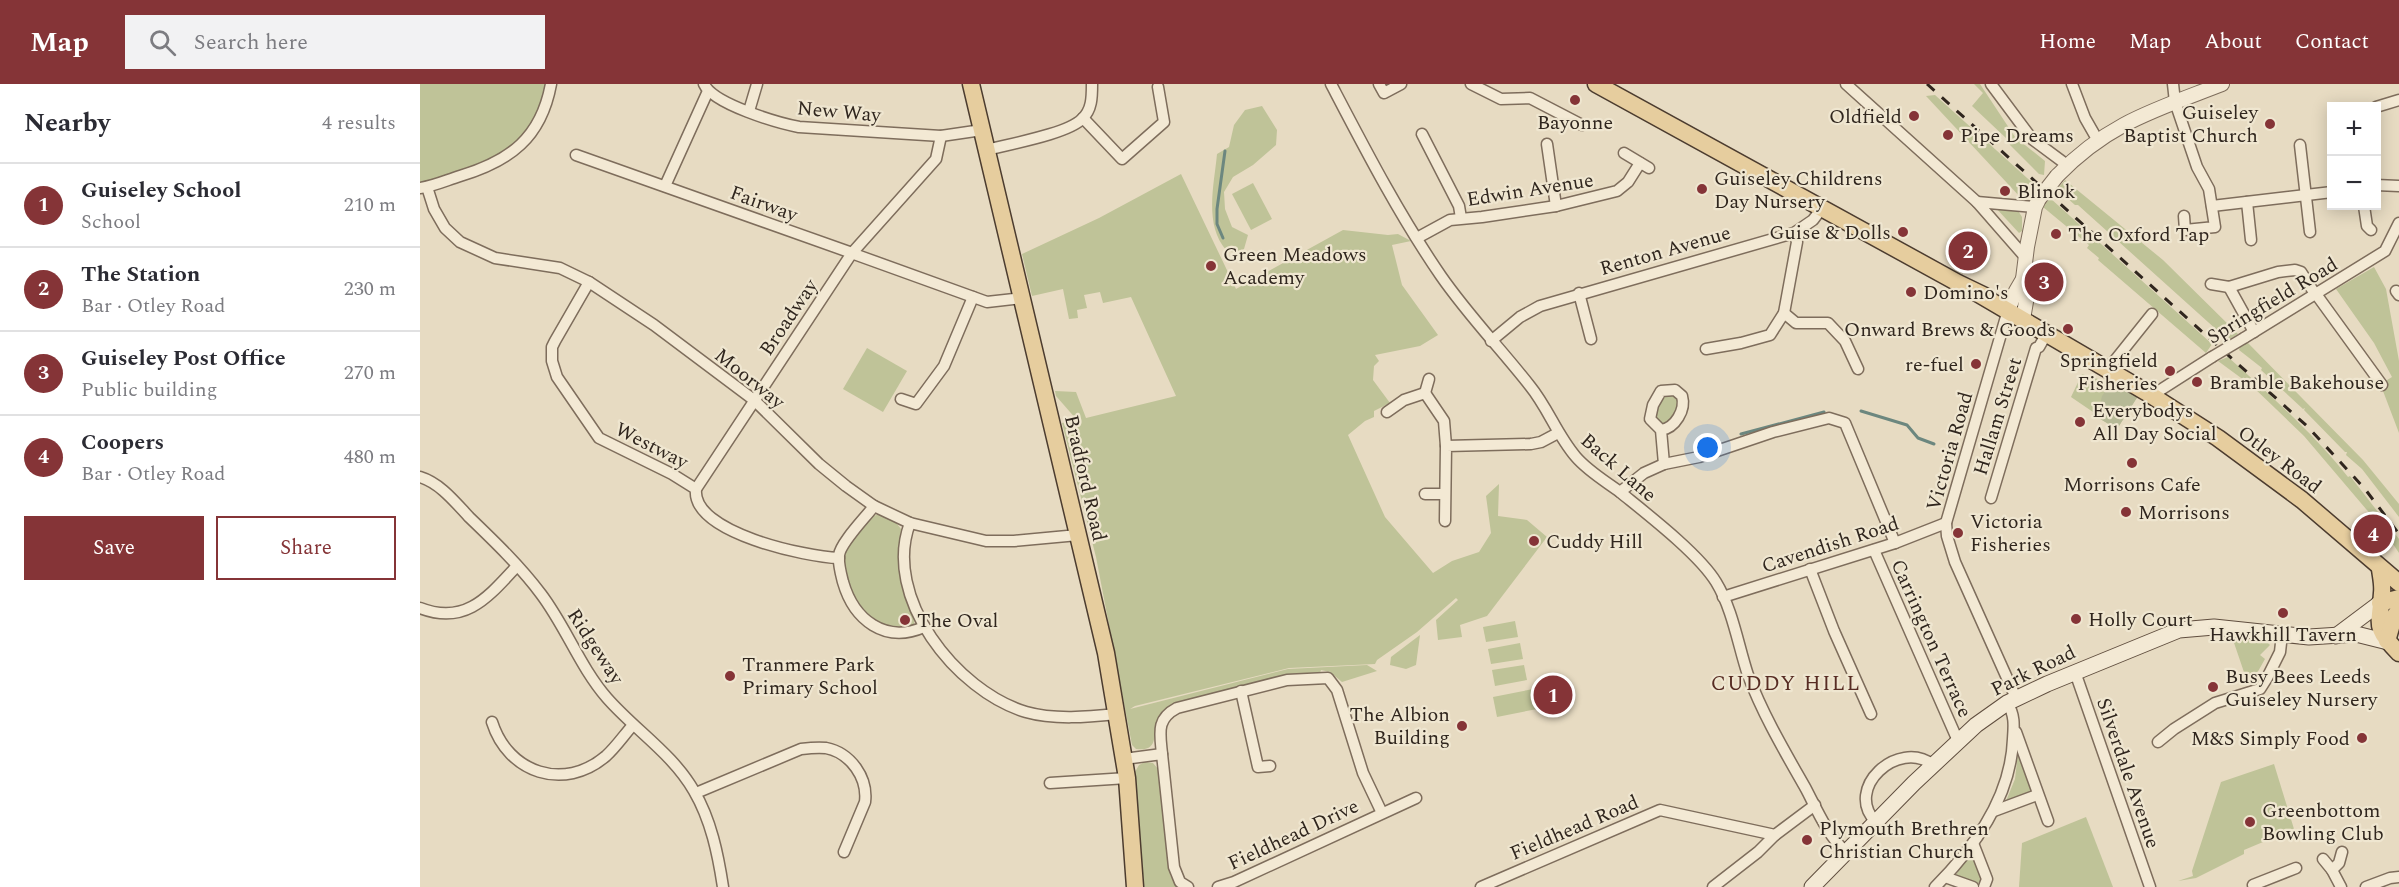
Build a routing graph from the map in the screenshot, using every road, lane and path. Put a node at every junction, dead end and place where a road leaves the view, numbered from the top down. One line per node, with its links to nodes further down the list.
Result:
1 (551, 84): 36 (street)
2 (757, 84): 20 (street)
3 (971, 84): 23 (main road, Bradford Road)
4 (1092, 84): 21 (street)
5 (1331, 84): 52 (street, Back Lane)
6 (1379, 84): 7 (street)
7 (1401, 84)
8 (1472, 84): 22 (street)
9 (1596, 84): 44 (main road, Otley Road)
10 (1846, 84): 39 (street)
11 (1991, 84): 32 (street)
12 (2072, 84): 26 (street)
13 (2173, 84): 18 (street)
14 (2222, 84): 18 (street)
15 (1158, 87): 21 (street)
16 (706, 88): 20 (street, New Way); 34 (street)
17 (2399, 100): 19 (street)
18 (2175, 102): 26 (street); 43 (street)
19 (2381, 105)
20 (749, 111): 25 (street, New Way)
21 (1083, 118): 29 (street)
22 (1582, 125)
23 (982, 130): 25 (street, New Way); 29 (main road, Bradford Road)
24 (1422, 134): 47 (street)
25 (941, 136): 54 (street, Broadway)
26 (2097, 139): 32 (street)
27 (1547, 144): 42 (street)
28 (2300, 145): 38 (street)
29 (987, 150): 63 (main road, Bradford Road)
30 (1624, 153): 42 (street, Edwin Avenue)
31 (576, 155): 34 (street, Fairway)
32 (2067, 165): 41 (street, bridge)
33 (2381, 185): 35 (street)
34 (665, 186): 54 (street, Fairway)
35 (2399, 186)
36 (424, 187): 57 (street, Moorway)
37 (2327, 192): 38 (street)
38 (2305, 195): 40 (street); 50 (street)
39 (1977, 202): 41 (street); 55 (street)
40 (2247, 202): 43 (street); 53 (street)
41 (2037, 203): 55 (street)
42 (1556, 206): 47 (street, Edwin Avenue)
43 (2212, 206): 46 (street)
44 (1822, 207): 51 (street, Renton Avenue); 64 (main road, Otley Road)
45 (2365, 210): 49 (street)
46 (2184, 216)
47 (1461, 218): 52 (street, Edwin Avenue)
48 (2399, 224): 61 (street, Springfield Road)
49 (2371, 230)
50 (2310, 232)
51 (1794, 233): 60 (street, Renton Avenue); 65 (street)
52 (1417, 238): 70 (street, Back Lane)
53 (2251, 240)
54 (853, 254): 62 (street, Fairway); 80 (street, Broadway)
55 (2026, 258): 56 (street)
56 (2024, 279): 64 (street); 67 (street)
57 (589, 282): 80 (street, Moorway); 88 (street, Westway)
58 (2211, 284): 59 (street)
59 (2229, 287): 61 (street); 68 (street)
60 (1579, 293): 69 (street, Renton Avenue); 70 (street, Renton Avenue)
61 (2316, 294): 68 (street, Springfield Road); 76 (street)
62 (973, 297): 63 (street, Fairway); 79 (street)
63 (1022, 298): 97 (main road, Bradford Road)
64 (2008, 310): 67 (main road, Otley Road); 96 (street, Victoria Road)
65 (1784, 313): 72 (street); 73 (street)
66 (2152, 314): 74 (street)
67 (2023, 319): 71 (main road, Otley Road)
68 (2254, 332): 78 (street, Springfield Road, bridge)
69 (1591, 339)
70 (1491, 340): 84 (street, Back Lane)
71 (2043, 340): 74 (main road, Otley Road); 81 (street, Hallam Street); 92 (street, Hallam Street)
72 (1706, 349)
73 (1858, 369)
74 (2108, 369): 78 (main road, Otley Road)
75 (1429, 379): 77 (street)
76 (2382, 385)
77 (1425, 393): 82 (street); 85 (street)
78 (2151, 396): 103 (main road, Otley Road)
79 (901, 399)
80 (753, 400): 88 (street, Broadway); 93 (street, Moorway)
81 (2025, 406)
82 (1387, 412)
83 (1661, 430): 86 (street)
84 (1558, 433): 85 (street); 89 (street, Back Lane)
85 (1446, 446): 91 (street)
86 (1664, 464): 89 (street); 98 (street)
87 (420, 477): 101 (street, Ridgeway)
88 (696, 489): 100 (street, Westway)
89 (1620, 492): 105 (street, Back Lane)
90 (1425, 494): 91 (street)
91 (1444, 494): 94 (street)
92 (1991, 498)
93 (874, 506): 95 (street, Moorway); 100 (street)
94 (1444, 521)
95 (910, 523): 97 (street, Moorway); 110 (street)
96 (1946, 523): 98 (street, Cavendish Road); 116 (street, Victoria Road)
97 (1078, 535): 117 (main road, Bradford Road)
98 (1896, 543): 99 (street, Cavendish Road)
99 (1874, 550): 102 (street, Cavendish Road); 122 (street, Carrington Terrace)
100 (839, 558): 110 (street)
101 (517, 566): 108 (street); 120 (street, Ridgeway)
102 (1810, 569): 105 (street, Cavendish Road); 118 (street)
103 (2380, 569): 104 (main road, Otley Road); 107 (main road)
104 (2399, 583)
105 (1723, 597): 133 (street, Back Lane)
106 (2399, 598): 107 (main road)
107 (2380, 603): 112 (main road); 113 (main road)
108 (420, 608)
109 (2399, 610): 113 (main road)
110 (924, 627): 117 (street)
111 (2282, 634): 112 (main road, Park Road); 114 (main road, Park Road); 123 (street)
112 (2336, 636): 113 (main road, Park Road)
113 (2391, 645)
114 (2075, 672): 116 (main road, Park Road); 159 (street, Silverdale Avenue)
115 (1240, 691): 124 (street, Fieldhead Drive); 127 (street); 135 (street, Fieldhead Drive)
116 (2012, 700): 121 (street, Victoria Road); 122 (main road, Park Road)
117 (1117, 714): 125 (main road, Bradford Road)
118 (1871, 714)
119 (492, 722): 120 (street)
120 (633, 725): 130 (street, Ridgeway)
121 (2014, 726): 131 (street, Victoria Road); 134 (street)
122 (1958, 741): 126 (main road, Park Road)
123 (2158, 742)
124 (1162, 754): 125 (street); 151 (street, Fieldhead Drive)
125 (1124, 759): 128 (main road, Bradford Road)
126 (1933, 765): 137 (main road, Park Road); 137 (street)
127 (1270, 766)
128 (1127, 778): 129 (street); 150 (main road, Bradford Road)
129 (1050, 783)
130 (696, 793): 140 (street); 149 (street, Ridgeway)
131 (2037, 795): 134 (street); 136 (street, Victoria Road)
132 (1416, 798): 135 (street, Fieldhead Drive)
133 (1815, 805): 138 (street); 141 (street, Back Lane)
134 (1994, 811): 139 (street)
135 (1382, 813): 152 (street, Fieldhead Drive)
136 (2048, 821)
137 (1876, 822): 141 (main road, Park Road)
138 (1775, 835): 153 (street, Fieldhead Road); 154 (street)
139 (1973, 843): 146 (street); 158 (street)
140 (843, 852)
141 (1846, 852): 155 (main road, Park Road)
142 (2342, 852): 145 (street)
143 (2324, 859): 145 (street)
144 (2296, 868): 160 (street)
145 (2332, 870): 161 (street)
146 (1945, 877): 156 (street); 157 (street)
147 (2399, 877): 148 (street)
148 (2379, 884): 162 (street)
149 (723, 887)
150 (1135, 887)
151 (1188, 887)
152 (1218, 887)
153 (1480, 887)
154 (1713, 887)
155 (1812, 887)
156 (1935, 887)
157 (1973, 887)
158 (1983, 887)
159 (2150, 887)
160 (2254, 887)
161 (2341, 887)
162 (2366, 887)

